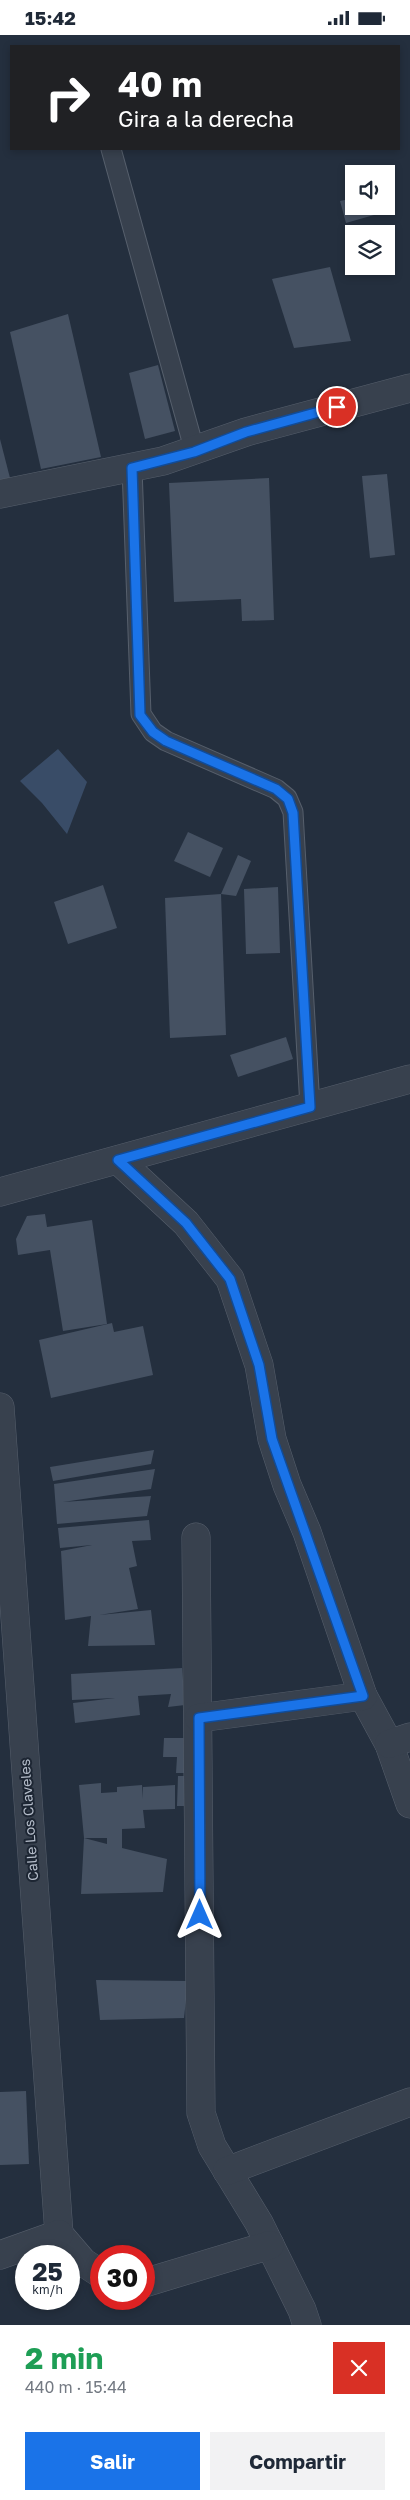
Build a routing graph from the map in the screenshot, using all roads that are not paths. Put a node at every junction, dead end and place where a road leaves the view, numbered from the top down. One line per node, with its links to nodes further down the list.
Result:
1 (111, 150): 3 (lane)
2 (410, 388): 3 (street)
3 (194, 452): 4 (street)
4 (132, 468): 5 (street); 7 (lane)
5 (0, 495)
6 (410, 1079): 7 (street)
7 (310, 1107): 8 (street)
8 (118, 1160): 9 (street); 12 (street)
9 (0, 1192)
10 (0, 1407): 14 (street, Calle Los Claveles)
11 (196, 1537): 13 (street)
12 (363, 1696): 13 (street); 15 (street)
13 (199, 1718): 18 (street)
14 (11, 1721): 19 (street, Calle Los Claveles)
15 (399, 1740): 16 (street)
16 (410, 1805)
17 (410, 2102): 18 (street)
18 (226, 2171): 20 (street)
19 (59, 2234): 21 (street); 22 (street)
20 (270, 2245): 23 (street); 24 (street)
21 (0, 2255)
22 (90, 2267)
23 (155, 2280)
24 (307, 2325)

